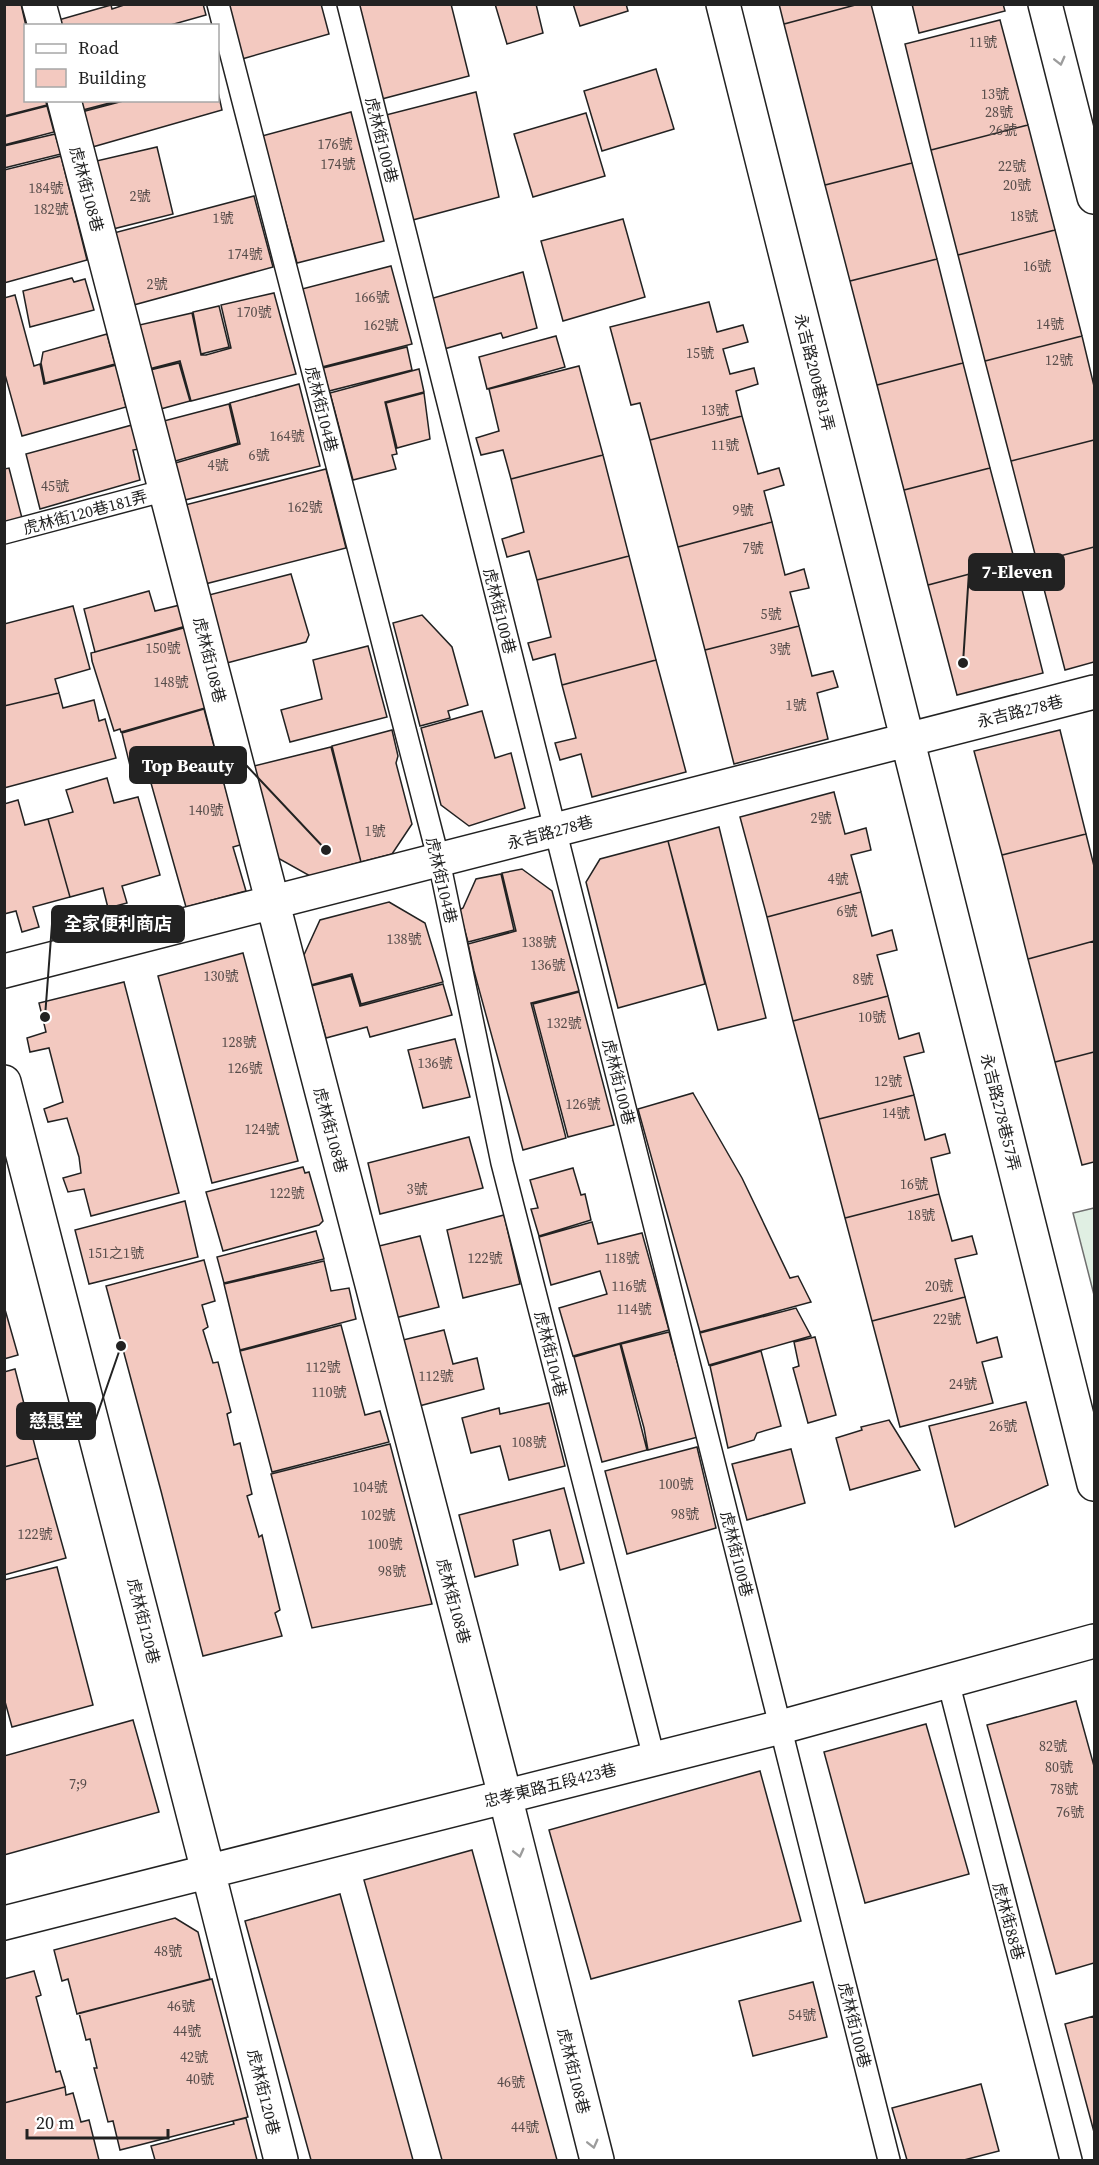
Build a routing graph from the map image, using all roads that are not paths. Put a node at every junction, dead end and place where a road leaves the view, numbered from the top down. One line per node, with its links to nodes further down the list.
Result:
1 (39, 4): 6 (street)
2 (218, 4): 14 (lane, 虎林街104巷)
3 (348, 4): 13 (lane, 虎林街100巷)
4 (723, 4): 12 (street, 永吉路200巷81弄)
5 (1045, 4): 8 (street, one-way to 8)
6 (44, 24)
7 (65, 102): 9 (street, 虎林街108巷)
8 (1095, 197)
9 (166, 490): 10 (lane, 虎林街120巷181弄); 15 (street, 虎林街108巷)
10 (4, 533)
11 (1095, 692): 12 (street, 永吉路278巷)
12 (907, 739): 13 (street, 永吉路278巷); 18 (street, 永吉路278巷57弄)
13 (555, 830): 14 (street, 永吉路278巷); 21 (lane, 虎林街100巷)
14 (439, 861): 15 (street, 永吉路278巷); 22 (lane, 虎林街104巷)
15 (272, 902): 16 (street, 永吉路278巷); 23 (street, 虎林街108巷)
16 (4, 971)
17 (4, 1082): 24 (street, 虎林街120巷)
18 (1095, 1484)
19 (1095, 1641): 20 (street, 忠孝東路五段423巷)
20 (948, 1681): 21 (street, 忠孝東路五段423巷); 29 (lane, 虎林街88巷)
21 (781, 1727): 22 (street, 忠孝東路五段423巷); 28 (lane, 虎林街100巷)
22 (654, 1758): 23 (street, 忠孝東路五段423巷)
23 (505, 1796): 24 (street, 忠孝東路五段423巷); 27 (street, 虎林街108巷, one-way to 27)
24 (208, 1871): 25 (street, 忠孝東路五段423巷); 26 (street, 虎林街120巷)
25 (4, 1923)
26 (281, 2160)
27 (597, 2160)
28 (889, 2160)
29 (1071, 2160)

